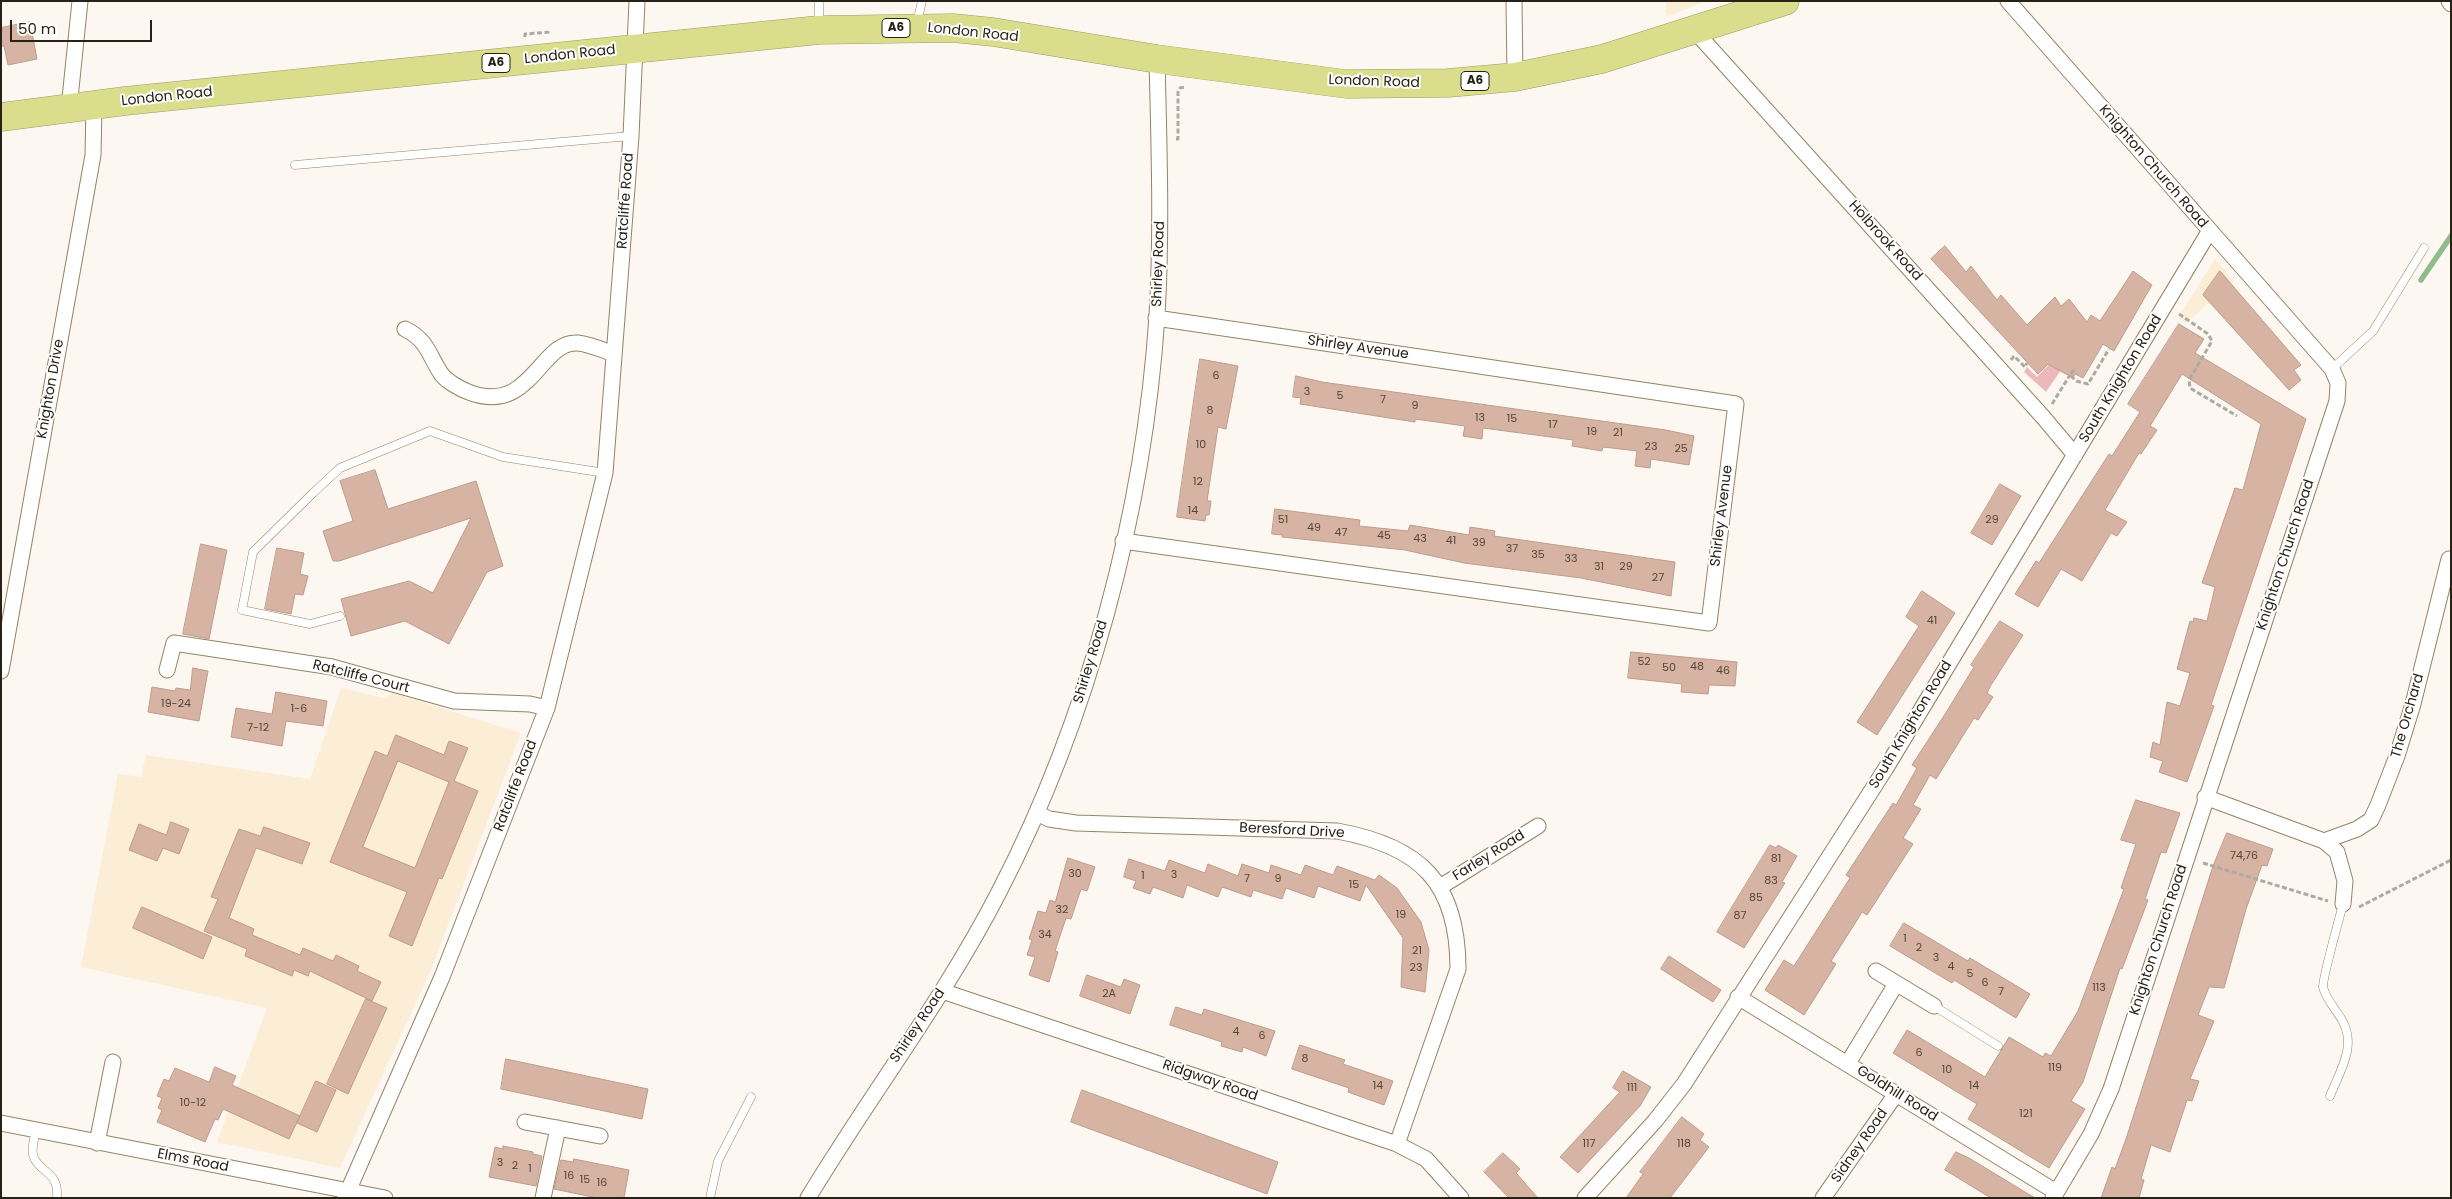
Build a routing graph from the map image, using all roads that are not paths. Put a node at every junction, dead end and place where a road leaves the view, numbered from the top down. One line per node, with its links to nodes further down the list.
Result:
1 (80, 1): 14 (street, Knighton Drive)
2 (636, 1): 11 (street, Ratcliffe Road)
3 (819, 1): 10 (lane)
4 (922, 1): 8 (lane)
5 (1514, 1): 13 (street)
6 (1785, 1): 9 (highway, London Road / A6)
7 (2008, 1): 18 (street, Knighton Church Road)
8 (916, 27): 10 (highway, London Road / A6); 12 (highway, London Road / A6)
9 (1694, 28): 13 (highway, London Road / A6); 24 (street, Holbrook Road)
10 (819, 30): 11 (highway, London Road / A6)
11 (633, 48): 14 (highway, London Road / A6); 16 (street, Ratcliffe Road)
12 (1157, 59): 13 (highway, London Road / A6); 20 (street, Shirley Road)
13 (1515, 77)
14 (81, 107): 15 (highway, London Road / A6); 30 (street, Knighton Drive)
15 (1, 117)
16 (630, 136): 17 (lane); 22 (street, Ratcliffe Road)
17 (295, 165)
18 (2210, 232): 23 (street, Knighton Church Road); 24 (street, South Knighton Road)
19 (2424, 248): 23 (lane)
20 (1156, 318): 26 (street, Shirley Road); 26 (street, Shirley Avenue)
21 (405, 329): 22 (street)
22 (614, 354): 25 (street, Ratcliffe Road)
23 (2332, 369): 32 (street, Knighton Church Road)
24 (2075, 455): 41 (street, South Knighton Road)
25 (605, 473): 28 (lane); 31 (street, Ratcliffe Road)
26 (1123, 541): 33 (street, Shirley Road)
27 (2449, 559): 35 (street, The Orchard)
28 (340, 616)
29 (167, 670): 31 (street, Ratcliffe Court)
30 (1, 671)
31 (547, 708): 56 (street, Ratcliffe Road)
32 (2205, 797): 35 (street); 57 (street, Knighton Church Road)
33 (1037, 813): 36 (street, Beresford Drive); 40 (street, Shirley Road)
34 (1538, 826): 36 (street, Farley Road)
35 (2324, 841): 37 (street)
36 (1440, 887): 55 (street, Beresford Drive)
37 (2343, 904): 47 (lane)
38 (1876, 971): 39 (street)
39 (1896, 984): 42 (street); 45 (street)
40 (942, 992): 55 (street, Ridgway Road); 62 (street, Shirley Road)
41 (1738, 997): 45 (street, Goldhill Road); 64 (street, South Knighton Road)
42 (1934, 1006): 43 (lane)
43 (1998, 1046)
44 (113, 1062): 54 (street)
45 (1848, 1063): 46 (street, Goldhill Road)
46 (1896, 1094): 57 (street, Goldhill Road); 65 (street, Sidney Road)
47 (2330, 1096)
48 (751, 1097): 61 (lane)
49 (526, 1122): 51 (street)
50 (1, 1123): 52 (street, Elms Road)
51 (558, 1128): 53 (street); 60 (street)
52 (36, 1130): 54 (street, Elms Road); 58 (lane)
53 (600, 1136)
54 (97, 1143): 56 (street, Elms Road)
55 (1397, 1144): 63 (street, Ridgway Road)
56 (347, 1194): 59 (street, Elms Road)
57 (2054, 1195)
58 (57, 1198)
59 (385, 1198)
60 (543, 1198)
61 (710, 1198)
62 (808, 1198)
63 (1461, 1198)
64 (1584, 1198)
65 (1823, 1198)

